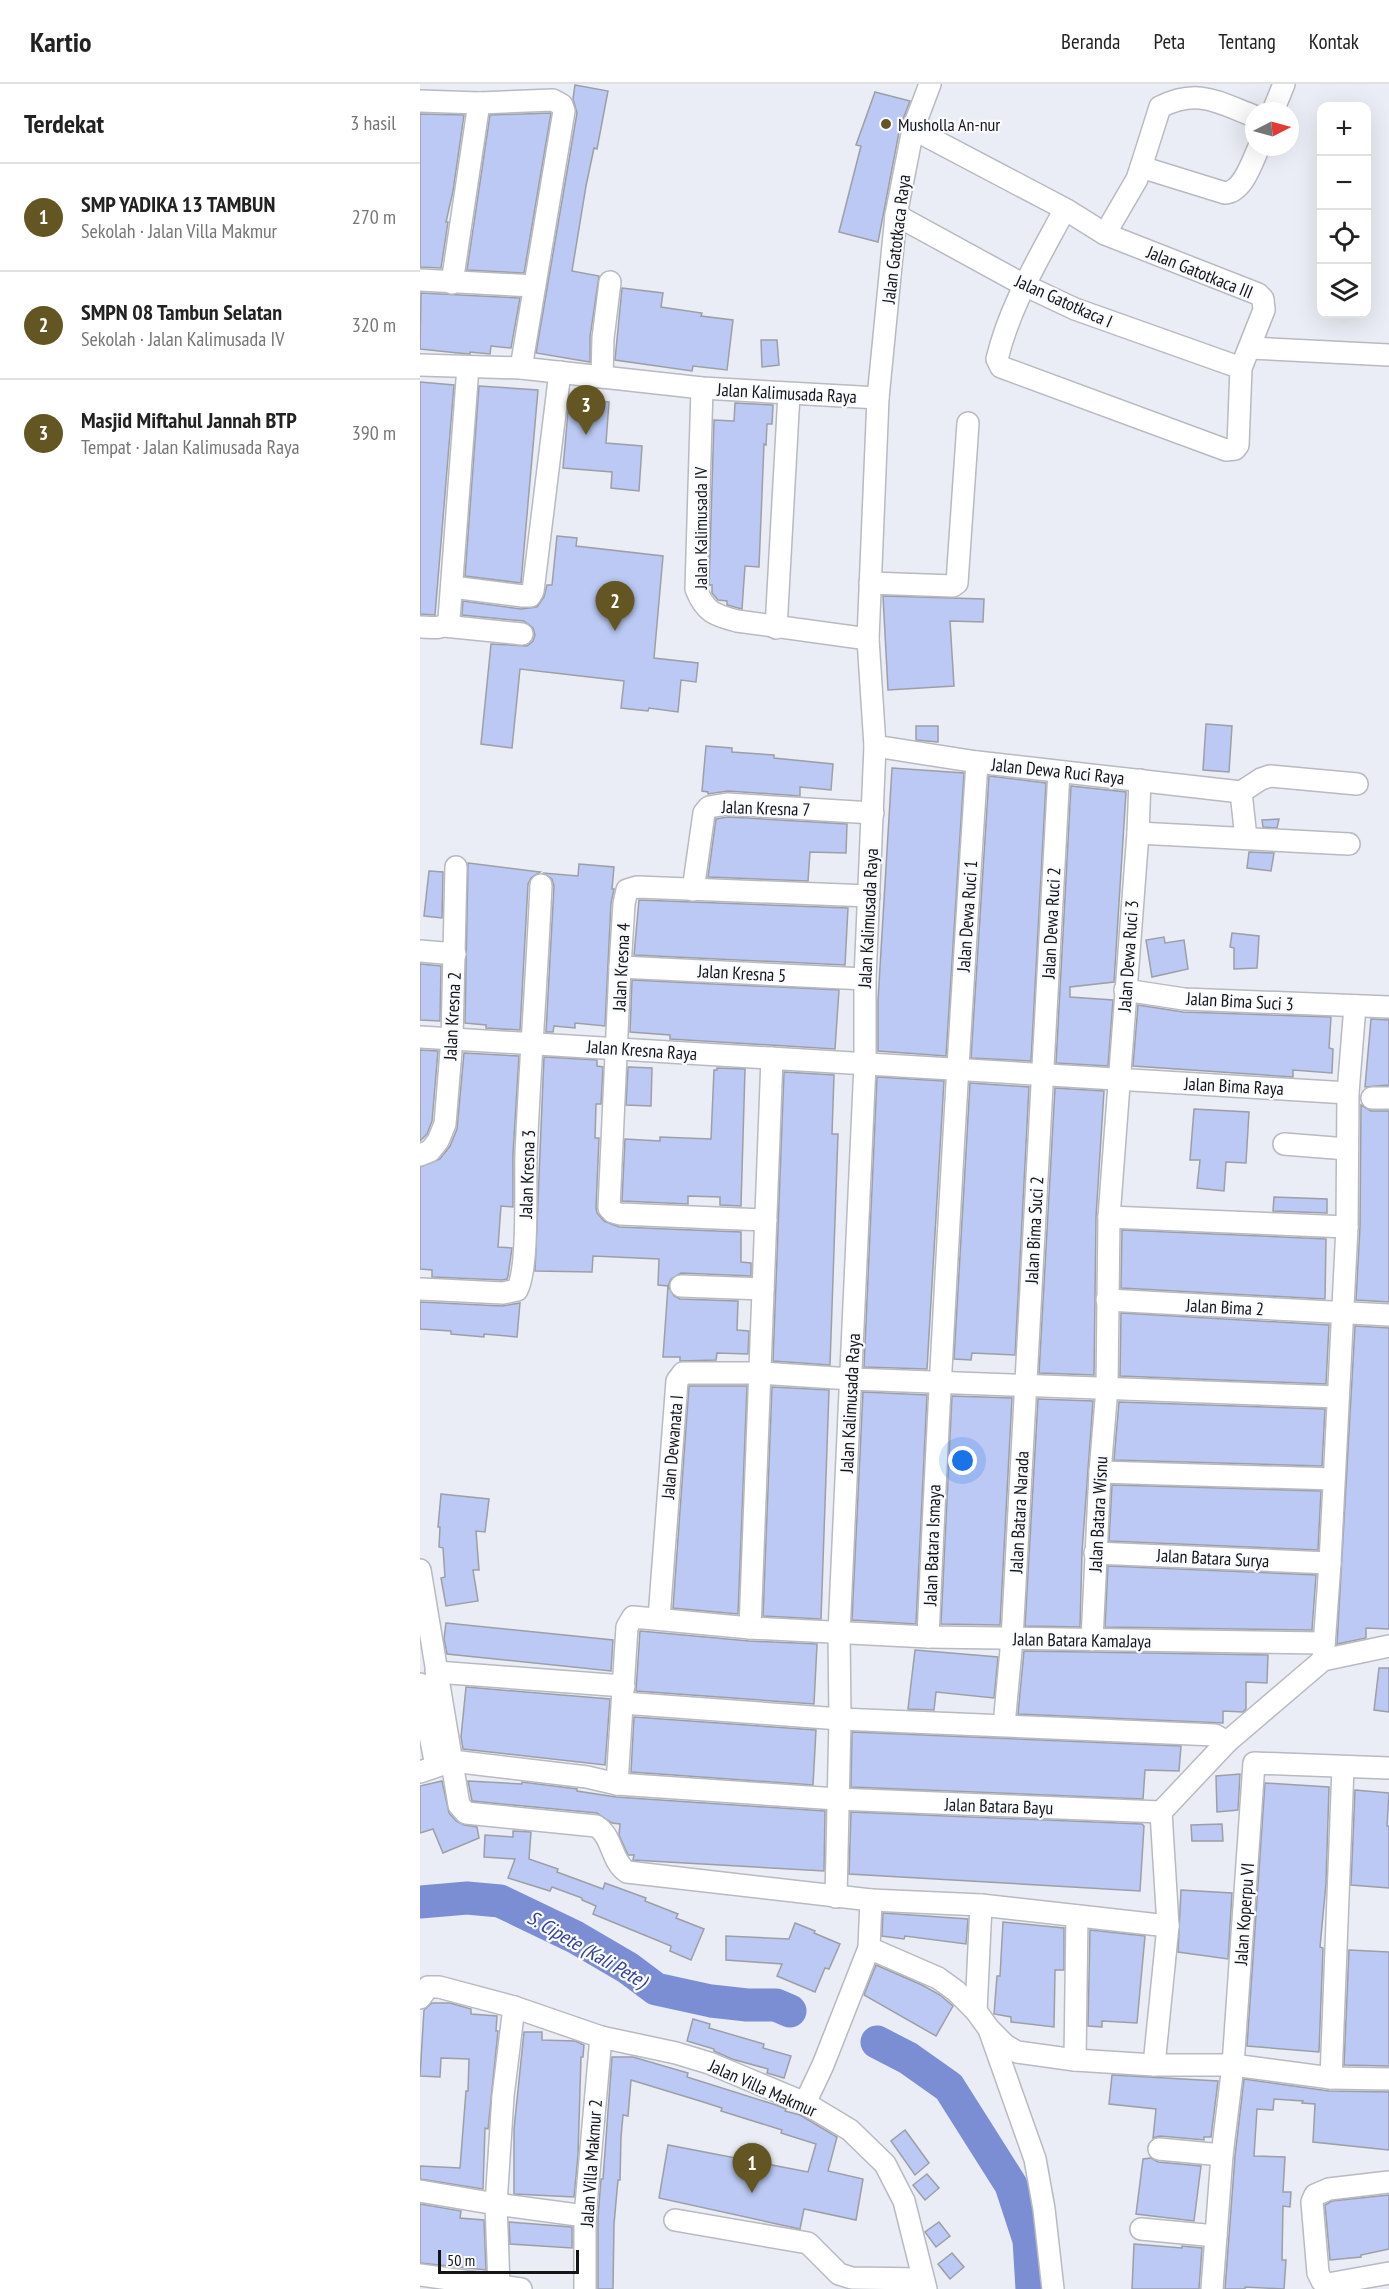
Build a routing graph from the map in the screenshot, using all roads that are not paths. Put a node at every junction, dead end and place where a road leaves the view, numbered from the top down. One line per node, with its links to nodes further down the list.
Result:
1 (930, 84): 7 (street, Jalan Gatotkaca Raya)
2 (1284, 84): 4 (street)
3 (420, 101): 5 (street)
4 (1277, 102)
5 (479, 103): 15 (street); 17 (street)
6 (1245, 113): 9 (street)
7 (918, 131): 10 (street, Jalan Gatotkaca III); 11 (street, Jalan Gatotkaca Raya)
8 (1254, 156): 9 (street)
9 (1141, 166): 12 (street)
10 (1065, 209): 12 (street, Jalan Gatotkaca III); 16 (street)
11 (896, 215): 16 (street, Jalan Gatotkaca I); 28 (street, Jalan Gatotkaca Raya)
12 (1105, 234): 18 (street, Jalan Gatotkaca III)
13 (420, 280): 15 (street)
14 (610, 282): 25 (street)
15 (452, 283): 17 (street)
16 (1024, 285): 23 (street, Jalan Gatotkaca I); 23 (street, Jalan Gatotkaca III)
17 (534, 286): 22 (street)
18 (1250, 348): 19 (street); 23 (street, Jalan Gatotkaca III)
19 (1389, 355)
20 (420, 365): 21 (street, Jalan Kalimusada Raya)
21 (468, 367): 22 (street, Jalan Kalimusada Raya); 31 (street)
22 (521, 368): 24 (street, Jalan Kalimusada Raya)
23 (1241, 368)
24 (560, 372): 25 (street, Jalan Kalimusada Raya); 31 (street)
25 (602, 377): 26 (street, Jalan Kalimusada Raya)
26 (702, 388): 27 (street, Jalan Kalimusada Raya); 34 (street, Jalan Kalimusada IV)
27 (789, 394): 28 (street, Jalan Kalimusada Raya); 34 (street)
28 (878, 398): 30 (street, Jalan Kalimusada Raya)
29 (968, 423): 30 (street)
30 (870, 583): 36 (street, Jalan Kalimusada Raya)
31 (452, 587): 32 (street)
32 (444, 626): 33 (street); 35 (street)
33 (420, 627)
34 (776, 628): 36 (street, Jalan Kalimusada IV)
35 (522, 634)
36 (868, 639): 37 (street, Jalan Kalimusada Raya)
37 (875, 746): 38 (street, Jalan Dewa Ruci Raya); 43 (street, Jalan Kalimusada Raya)
38 (977, 762): 39 (street, Jalan Dewa Ruci Raya); 64 (street, Jalan Dewa Ruci 1)
39 (1059, 772): 40 (street, Jalan Dewa Ruci Raya); 65 (street, Jalan Dewa Ruci 2)
40 (1140, 780): 42 (street, Jalan Dewa Ruci Raya); 44 (street, Jalan Dewa Ruci 3)
41 (1357, 784): 42 (street)
42 (1241, 792): 45 (street)
43 (873, 813): 49 (street, Jalan Kresna 7); 50 (street, Jalan Kalimusada Raya)
44 (1138, 832): 45 (street); 55 (street, Jalan Dewa Ruci 3)
45 (1246, 838): 46 (street)
46 (1349, 844)
47 (456, 867): 52 (street, Jalan Kresna 2)
48 (541, 885): 60 (street)
49 (693, 890): 50 (street); 53 (street, Jalan Kresna 4)
50 (869, 896): 54 (street, Jalan Kalimusada Raya)
51 (420, 951): 52 (street)
52 (455, 954): 59 (street, Jalan Kresna 2)
53 (620, 967): 54 (street, Jalan Kresna 5); 61 (street, Jalan Kresna 4)
54 (865, 979): 63 (street, Jalan Kalimusada Raya)
55 (1125, 990): 56 (street, Jalan Bima Suci 3); 66 (street, Jalan Dewa Ruci 3)
56 (1355, 1006): 57 (street, Jalan Bima Suci 3); 67 (street)
57 (1389, 1008)
58 (420, 1037): 59 (street, Jalan Kresna Raya)
59 (452, 1039): 60 (street, Jalan Kresna Raya); 70 (street, Jalan Kresna 2)
60 (533, 1042): 61 (street, Jalan Kresna Raya); 75 (street, Jalan Kresna 3)
61 (617, 1049): 62 (street, Jalan Kresna Raya); 72 (street, Jalan Kresna 4)
62 (772, 1058): 63 (street, Jalan Kresna Raya); 72 (street)
63 (865, 1064): 64 (street, Jalan Kresna Raya); 81 (street, Jalan Kalimusada Raya)
64 (956, 1069): 65 (street, Jalan Bima Raya); 82 (street, Jalan Dewa Ruci 1)
65 (1042, 1074): 66 (street, Jalan Bima Raya); 83 (street, Jalan Bima Suci 2)
66 (1120, 1079): 67 (street, Jalan Bima Raya); 71 (street, Jalan Dewa Ruci 3)
67 (1348, 1093): 69 (street)
68 (1284, 1144): 69 (street)
69 (1347, 1149): 73 (street)
70 (420, 1155)
71 (1109, 1217): 73 (street); 77 (street, Jalan Batara Wisnu)
72 (766, 1220): 76 (street)
73 (1347, 1227): 78 (street)
74 (681, 1286): 76 (street)
75 (420, 1289)
76 (764, 1289): 80 (street)
77 (1107, 1300): 78 (street, Jalan Bima 2); 84 (street, Jalan Batara Wisnu)
78 (1342, 1313): 79 (street, Jalan Bima 2); 85 (street)
79 (1389, 1315)
80 (760, 1373): 81 (street, Jalan Dewanata I); 91 (street, Jalan Dewanata I); 92 (street)
81 (851, 1379): 82 (street, Jalan Dewanata I); 93 (street, Jalan Kalimusada Raya)
82 (939, 1382): 83 (street, Jalan Dewanata I); 94 (street, Jalan Batara Ismaya)
83 (1026, 1385): 84 (street, Jalan Dewanata I); 95 (street, Jalan Batara Narada)
84 (1107, 1388): 85 (street, Jalan Dewanata I); 86 (street, Jalan Batara Wisnu)
85 (1338, 1398): 87 (street)
86 (1100, 1472): 87 (street); 88 (street, Jalan Batara Wisnu)
87 (1334, 1479): 89 (street)
88 (1095, 1553): 89 (street, Jalan Batara Surya); 96 (street, Jalan Batara Wisnu)
89 (1330, 1563): 98 (street)
90 (420, 1570): 99 (street)
91 (659, 1618): 92 (street, Jalan Batara KamaJaya); 100 (street, Jalan Batara KamaJaya)
92 (750, 1629): 93 (street, Jalan Batara KamaJaya)
93 (839, 1633): 94 (street, Jalan Batara KamaJaya); 101 (street, Jalan Kalimusada Raya)
94 (928, 1637): 95 (street, Jalan Batara KamaJaya)
95 (1012, 1639): 96 (street, Jalan Batara KamaJaya); 102 (street, Jalan Batara Narada)
96 (1092, 1640): 98 (street, Jalan Batara KamaJaya)
97 (1389, 1647): 98 (street, Jalan Batara KamaJaya)
98 (1324, 1652): 103 (street)
99 (428, 1678): 100 (street); 104 (street)
100 (623, 1694): 101 (street); 107 (street)
101 (840, 1719): 102 (street); 108 (street, Jalan Kalimusada Raya)
102 (1004, 1725): 103 (street)
103 (1227, 1742): 109 (street)
104 (436, 1766): 107 (street, Jalan Batara Bayu); 110 (street)
105 (1343, 1767): 106 (street); 123 (street, Jalan Koperpu VI); 124 (street)
106 (1389, 1768)
107 (617, 1784): 108 (street, Jalan Batara Bayu)
108 (837, 1799): 109 (street, Jalan Batara Bayu); 110 (street, Jalan Kalimusada Raya)
109 (1161, 1812): 114 (street)
110 (836, 1897): 111 (street)
111 (871, 1900): 112 (street); 115 (street)
112 (981, 1905): 113 (street); 118 (street)
113 (1077, 1916): 114 (street); 121 (street)
114 (1168, 1926): 122 (street)
115 (869, 1948): 118 (street); 126 (street)
116 (420, 1998): 117 (street, Jalan Villa Makmur)
117 (514, 2007): 120 (street, Jalan Villa Makmur); 131 (street)
118 (976, 2011): 119 (street)
119 (988, 2029): 121 (street); 142 (street)
120 (601, 2037): 126 (street, Jalan Villa Makmur); 132 (street, Jalan Villa Makmur 2)
121 (1075, 2061): 122 (street)
122 (1154, 2065): 123 (street)
123 (1233, 2065): 124 (street); 128 (street, Jalan Koperpu VI)
124 (1331, 2078): 125 (street)
125 (1389, 2079)
126 (805, 2103): 138 (street, Jalan Villa Makmur)
127 (1159, 2149): 128 (street)
128 (1222, 2155): 135 (street, Jalan Koperpu VI)
129 (1389, 2182): 136 (street)
130 (420, 2191): 131 (street)
131 (496, 2204): 132 (street); 139 (street)
132 (585, 2216): 141 (street, Jalan Villa Makmur 2)
133 (675, 2220): 138 (street)
134 (1141, 2229): 135 (street)
135 (1216, 2236): 143 (street, Jalan Koperpu VI)
136 (1389, 2273)
137 (420, 2276): 139 (street)
138 (924, 2284)
139 (499, 2286): 140 (street)
140 (521, 2289)
141 (585, 2289)
142 (1053, 2289)
143 (1212, 2289)

